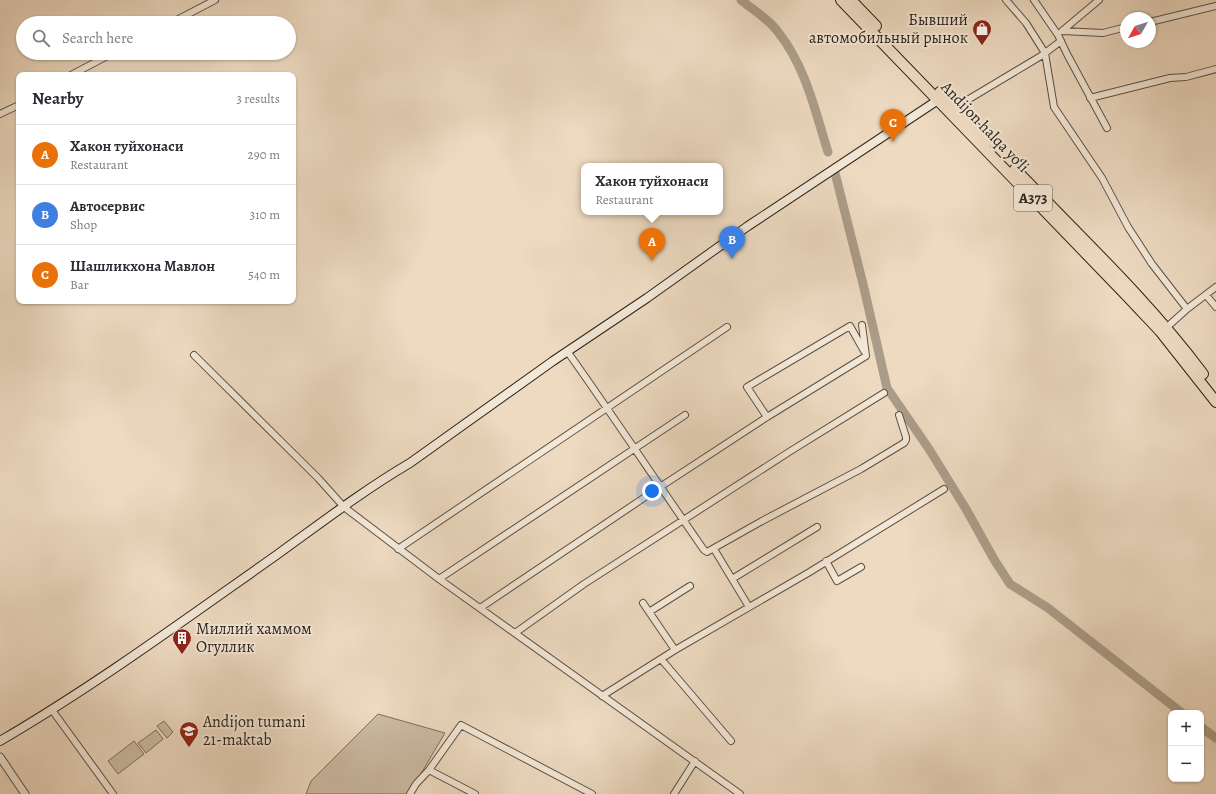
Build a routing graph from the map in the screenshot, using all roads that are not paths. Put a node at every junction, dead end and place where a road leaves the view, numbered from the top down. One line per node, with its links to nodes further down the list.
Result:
1 (215, 0): 8 (street)
2 (841, 0): 17 (highway, Andijon halqa yo‘li / A373)
3 (851, 0): 17 (highway, Andijon halqa yo‘li / A373)
4 (1006, 0): 13 (street)
5 (1034, 0): 11 (street)
6 (1099, 0): 11 (street)
7 (1216, 6): 9 (street)
8 (184, 16)
9 (1156, 21)
10 (1120, 29): 11 (street)
11 (1060, 33): 12 (street)
12 (1061, 41): 13 (street); 18 (street)
13 (1045, 53): 20 (street); 26 (street)
14 (100, 60): 16 (street)
15 (1216, 69): 18 (street)
16 (77, 72)
17 (940, 97): 20 (highway, Andijon halqa yo‘li / A373); 30 (main road)
18 (1090, 98): 22 (street)
19 (16, 106): 21 (street)
20 (952, 109): 29 (highway, Andijon halqa yo‘li / A373); 35 (highway, Andijon halqa yo‘li / A373)
21 (0, 114)
22 (1106, 128)
23 (1216, 287): 24 (street)
24 (1206, 295): 25 (street); 26 (street)
25 (1216, 307)
26 (1187, 309): 29 (street)
27 (862, 325): 32 (street)
28 (727, 327): 36 (street)
29 (1166, 328): 33 (highway, Andijon halqa yo‘li / A373)
30 (568, 351): 36 (street); 43 (main road)
31 (194, 355): 43 (street)
32 (866, 355): 39 (street); 39 (street)
33 (1216, 392)
34 (884, 393): 44 (street)
35 (1216, 402)
36 (608, 408): 40 (street); 46 (street)
37 (685, 414): 40 (street)
38 (899, 415): 47 (street)
39 (768, 417): 41 (street)
40 (634, 449): 41 (street); 50 (street)
41 (660, 487): 44 (street); 55 (street)
42 (944, 489): 48 (street)
43 (344, 507): 46 (street); 61 (main road)
44 (683, 520): 47 (street); 57 (street)
45 (817, 527): 51 (street)
46 (398, 549): 50 (street)
47 (714, 549): 51 (street)
48 (826, 561): 49 (street); 54 (street)
49 (861, 567)
50 (439, 579): 55 (street)
51 (732, 579): 54 (street)
52 (690, 586): 56 (street)
53 (643, 603): 56 (street)
54 (749, 607): 58 (street)
55 (480, 608): 57 (street)
56 (649, 612): 58 (street)
57 (515, 633): 60 (street)
58 (674, 650): 59 (street)
59 (661, 659): 60 (street); 63 (street)
60 (602, 696): 65 (street)
61 (52, 710): 62 (main road); 68 (street)
62 (0, 741)
63 (731, 741)
64 (0, 758): 67 (street)
65 (695, 761): 72 (street); 73 (street)
66 (429, 770): 69 (street); 70 (street); 71 (street)
67 (25, 794)
68 (113, 794)
69 (410, 794)
70 (475, 794)
71 (592, 794)
72 (674, 794)
73 (740, 794)

